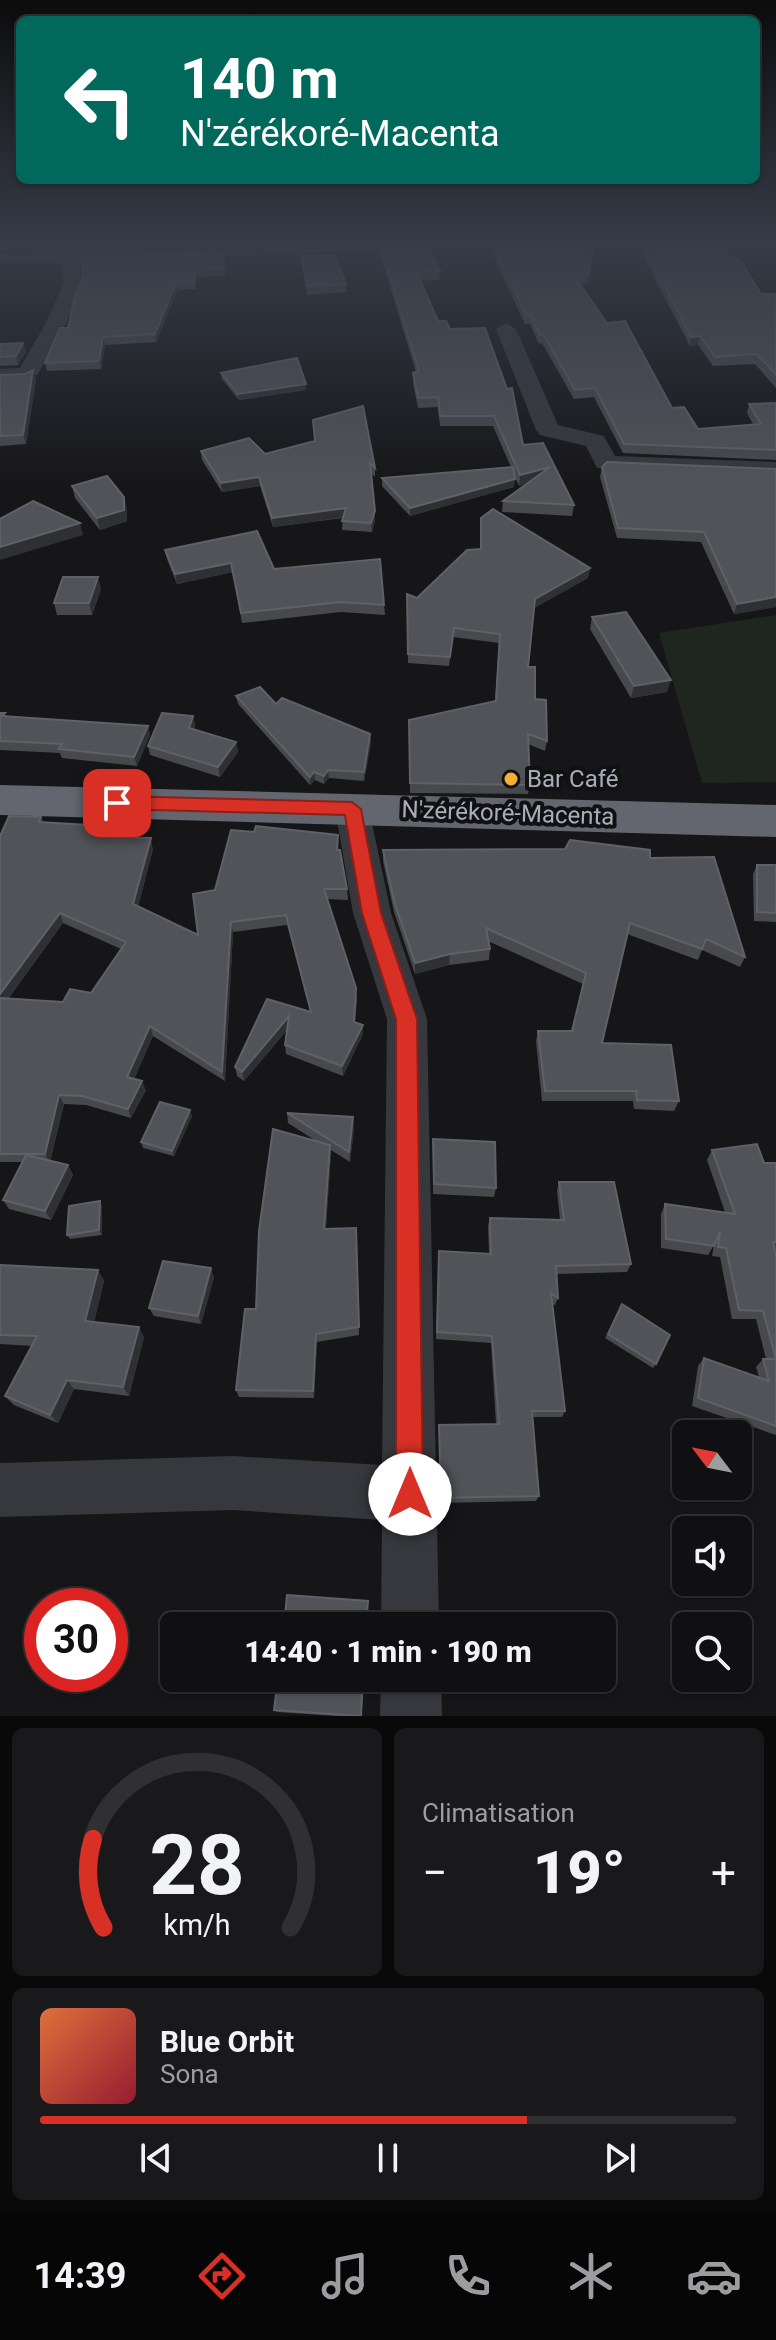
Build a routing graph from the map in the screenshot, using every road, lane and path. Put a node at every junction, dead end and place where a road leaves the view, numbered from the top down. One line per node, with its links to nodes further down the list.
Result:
1 (55, 325): 3 (street)
2 (506, 329): 4 (street)
3 (0, 375)
4 (776, 469)
5 (0, 800): 6 (highway, N'zérékoré-Macenta)
6 (352, 809): 7 (highway, N'zérékoré-Macenta); 9 (street)
7 (776, 821)
8 (0, 1490): 9 (street)
9 (410, 1494): 10 (street)
10 (410, 1612)
11 (411, 1692): 12 (street)
12 (411, 1716)

